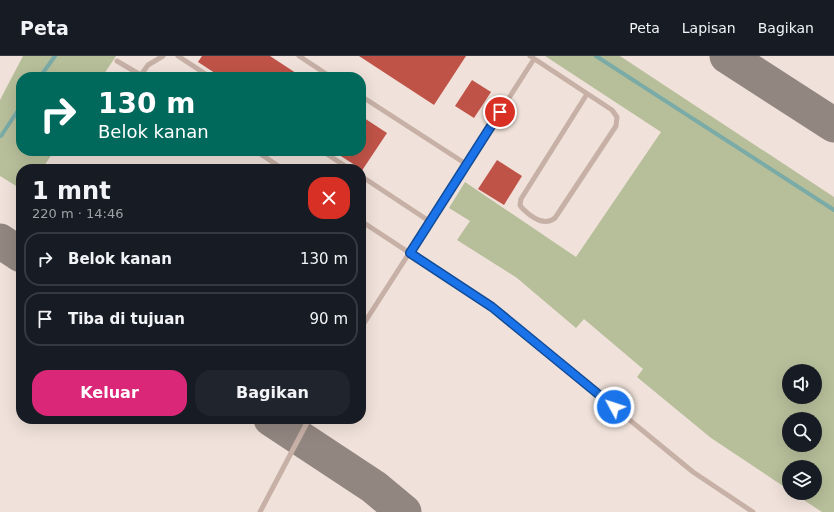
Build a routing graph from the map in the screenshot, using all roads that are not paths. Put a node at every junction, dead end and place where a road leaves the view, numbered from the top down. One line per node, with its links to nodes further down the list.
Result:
1 (163, 56): 7 (lane)
2 (178, 56): 8 (lane)
3 (299, 56): 9 (lane)
4 (532, 57): 10 (lane); 16 (lane)
5 (116, 61): 6 (lane)
6 (135, 72)
7 (144, 72)
8 (202, 72)
9 (323, 72)
10 (587, 94): 10 (lane)
11 (366, 99): 16 (lane)
12 (264, 156): 14 (lane)
13 (330, 156): 15 (lane)
14 (276, 164)
15 (342, 164)
16 (466, 164): 18 (lane)
17 (366, 179): 18 (lane)
18 (429, 221): 20 (lane)
19 (366, 223): 20 (lane)
20 (410, 253): 21 (lane); 24 (lane)
21 (366, 320)
22 (306, 424): 23 (lane)
23 (260, 512)
24 (753, 512)

